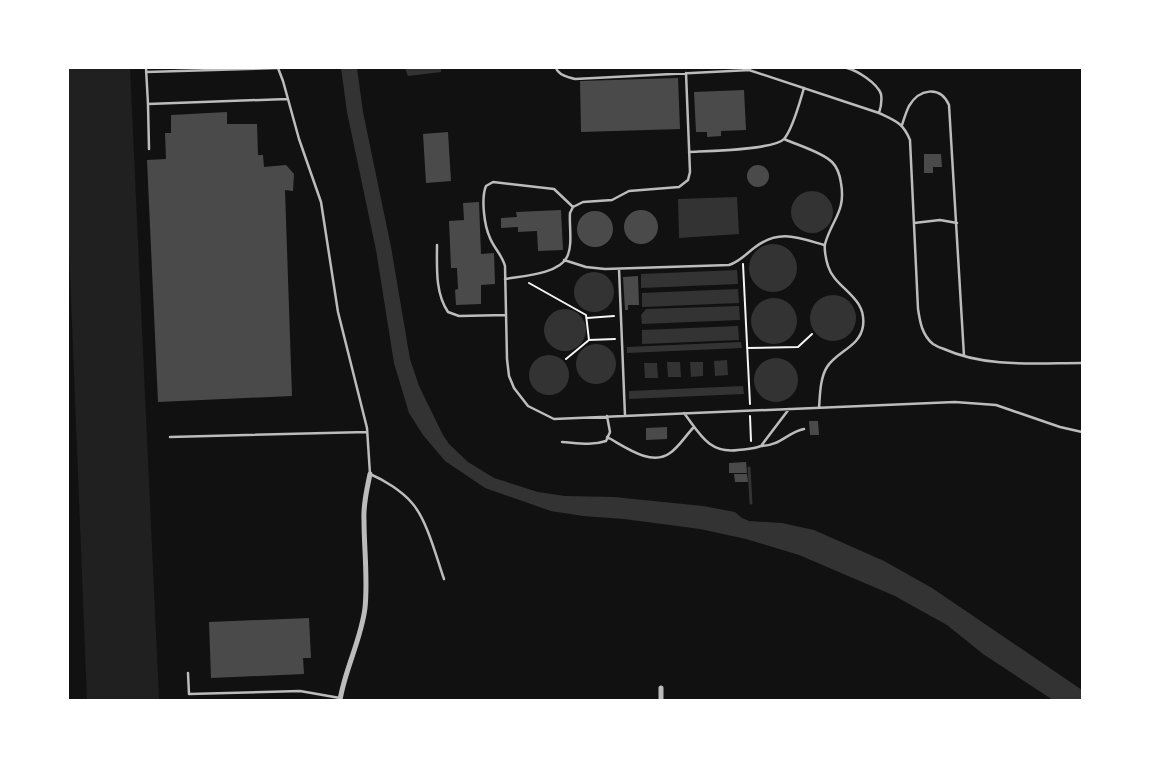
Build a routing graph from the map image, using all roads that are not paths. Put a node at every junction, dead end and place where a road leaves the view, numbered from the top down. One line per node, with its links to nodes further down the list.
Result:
1 (146, 68): 7 (lane)
2 (278, 68): 7 (lane); 10 (lane)
3 (556, 68): 8 (lane)
4 (743, 68): 6 (lane)
5 (847, 68): 12 (lane)
6 (752, 69): 8 (lane); 9 (lane)
7 (146, 72): 11 (lane)
8 (686, 73): 16 (lane)
9 (804, 88): 12 (lane); 14 (lane)
10 (287, 99): 11 (lane); 35 (lane)
11 (148, 104): 15 (lane)
12 (879, 114): 13 (lane)
13 (902, 125): 18 (lane); 19 (lane)
14 (784, 139): 16 (lane); 21 (lane)
15 (149, 149)
16 (689, 152): 17 (lane)
17 (573, 207): 22 (lane); 24 (lane)
18 (914, 223): 19 (lane); 26 (lane)
19 (957, 224): 26 (lane)
20 (438, 245): 25 (lane)
21 (824, 245): 23 (lane); 28 (lane)
22 (564, 260): 23 (lane); 24 (lane)
23 (620, 269): 32 (lane)
24 (505, 279): 25 (lane)
25 (506, 315): 31 (lane)
26 (964, 356): 27 (lane)
27 (1082, 363)
28 (818, 408): 29 (lane); 36 (lane)
29 (789, 409): 30 (lane); 40 (lane)
30 (684, 413): 32 (lane); 33 (lane)
31 (607, 416): 32 (lane); 38 (lane)
32 (624, 416)
33 (694, 426): 38 (lane); 40 (lane)
34 (804, 429): 40 (lane)
35 (367, 432): 37 (lane); 41 (lane)
36 (1082, 432)
37 (170, 437)
38 (607, 437): 39 (lane)
39 (562, 442)
40 (762, 446)
41 (370, 474): 42 (lane); 45 (street)
42 (444, 579)
43 (188, 673): 45 (lane)
44 (661, 688): 46 (street)
45 (340, 699)
46 (661, 700)

